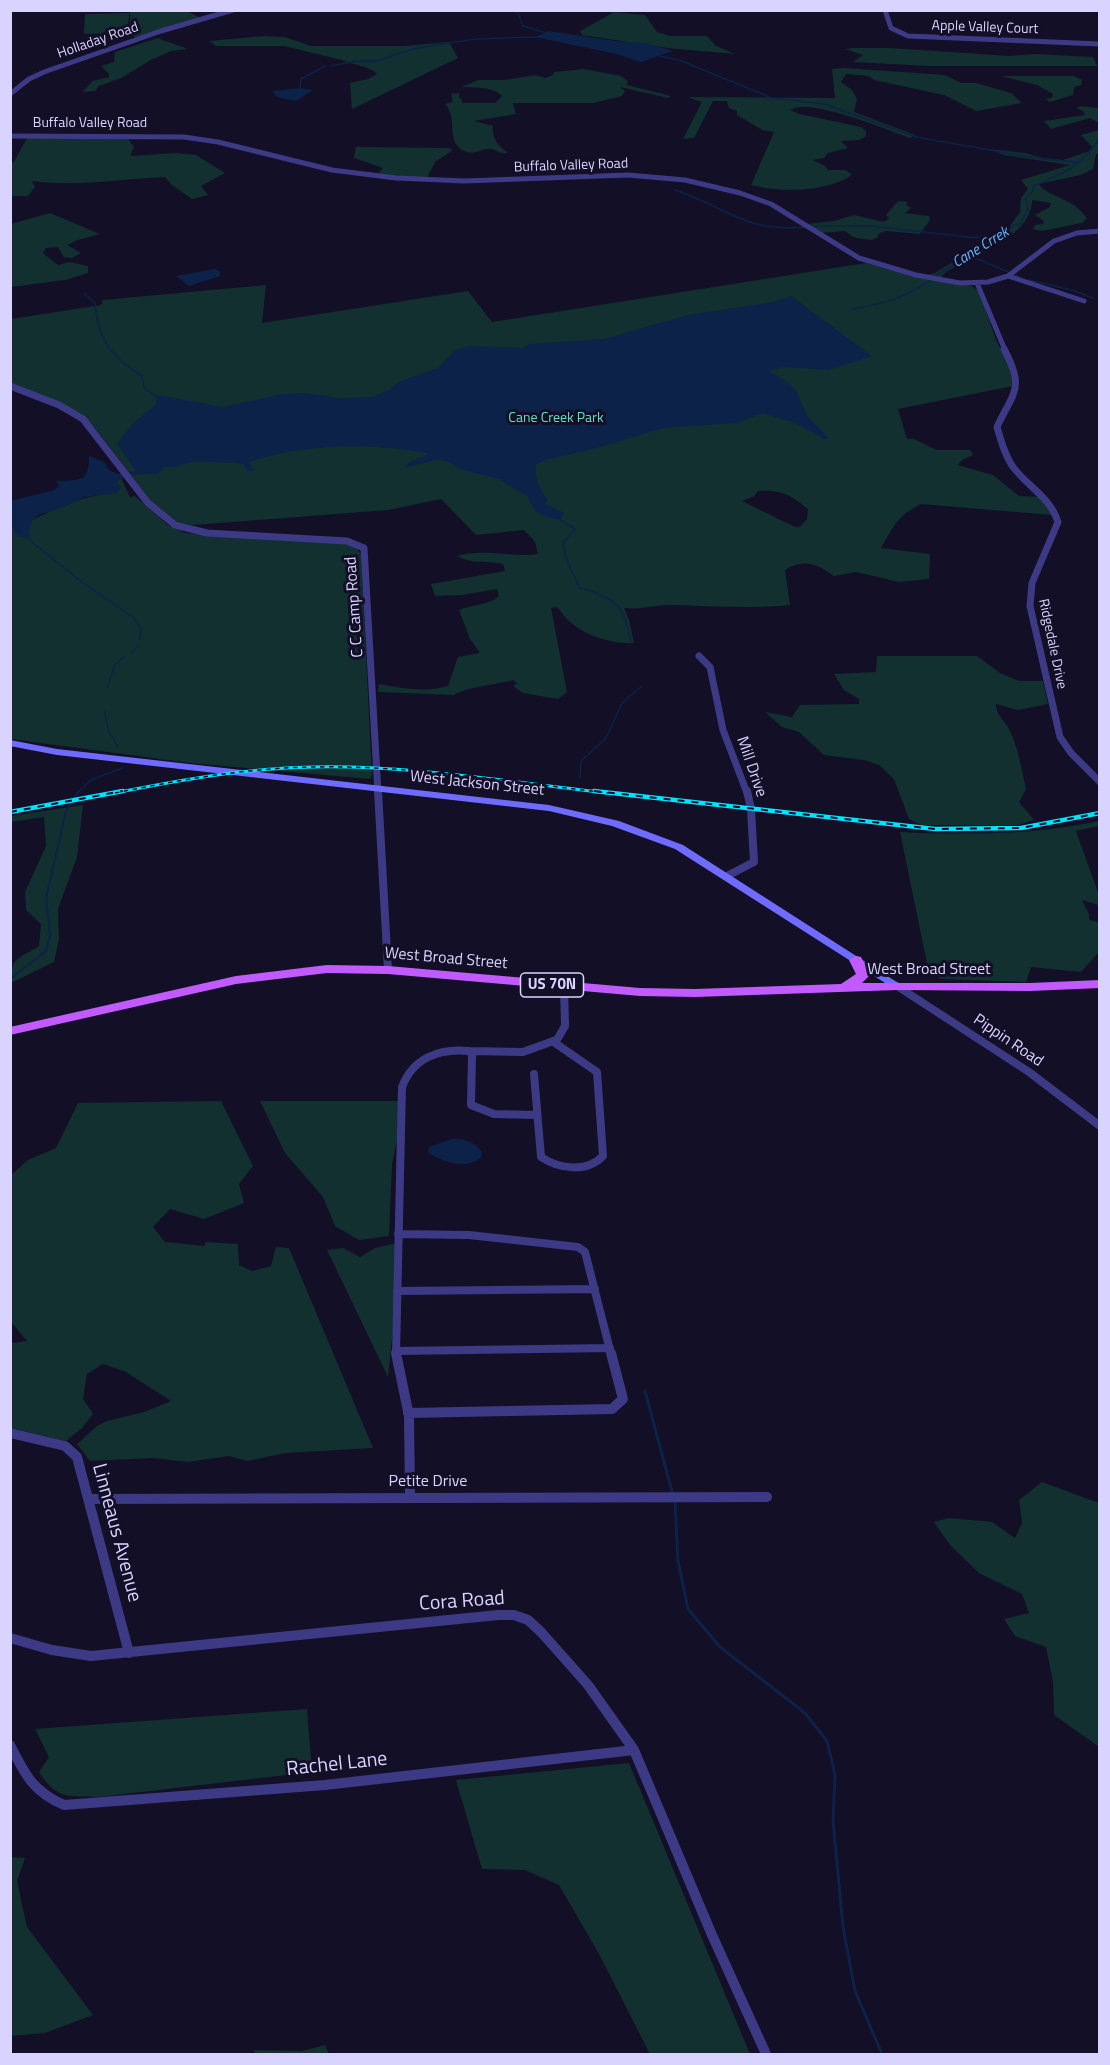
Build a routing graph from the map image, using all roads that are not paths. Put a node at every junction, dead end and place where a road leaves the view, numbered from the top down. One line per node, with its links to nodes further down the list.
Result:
1 (233, 10): 4 (street, Holladay Road)
2 (885, 10): 3 (street, Apple Valley Court)
3 (1100, 44)
4 (10, 94)
5 (10, 136): 8 (street, Buffalo Valley Road)
6 (1100, 231): 7 (street, Buffalo Valley Road)
7 (1008, 276): 8 (street, Buffalo Valley Road); 9 (street)
8 (977, 284): 13 (street, Ridgedale Drive)
9 (1084, 301)
10 (10, 386): 14 (street, C C Camp Road)
11 (699, 656): 15 (street, Mill Drive)
12 (10, 744): 14 (street, West Jackson Street)
13 (1100, 782)
14 (377, 789): 15 (street, West Jackson Street); 17 (street, C C Camp Road)
15 (727, 876): 16 (street, West Jackson Street)
16 (856, 960): 20 (street, West Jackson Street); 21 (main road)
17 (388, 970): 19 (main road, West Broad Street / US 70N); 22 (main road, West Broad Street / US 70N)
18 (1100, 984): 20 (main road, West Broad Street / US 70N)
19 (564, 986): 21 (main road, West Broad Street / US 70N); 23 (street)
20 (897, 986): 21 (main road, West Broad Street / US 70N); 27 (street, Pippin Road)
21 (837, 988)
22 (10, 1031)
23 (556, 1040): 24 (street); 26 (street)
24 (470, 1051): 26 (street); 28 (street)
25 (534, 1074): 26 (street)
26 (537, 1115)
27 (1100, 1126)
28 (398, 1234): 29 (street); 30 (street)
29 (595, 1290): 30 (street); 31 (street)
30 (397, 1291): 32 (street)
31 (610, 1348): 32 (street); 33 (street)
32 (396, 1351): 33 (street)
33 (408, 1413): 35 (street)
34 (10, 1433): 37 (street, Linneaus Avenue)
35 (410, 1497): 36 (street, Petite Drive); 37 (street, Petite Drive)
36 (767, 1497)
37 (88, 1499): 39 (street, Linneaus Avenue)
38 (10, 1638): 39 (street, Cora Road)
39 (129, 1653): 41 (street, Cora Road)
40 (10, 1745): 41 (street, Rachel Lane)
41 (634, 1750): 42 (street, Cora Road)
42 (766, 2055)

